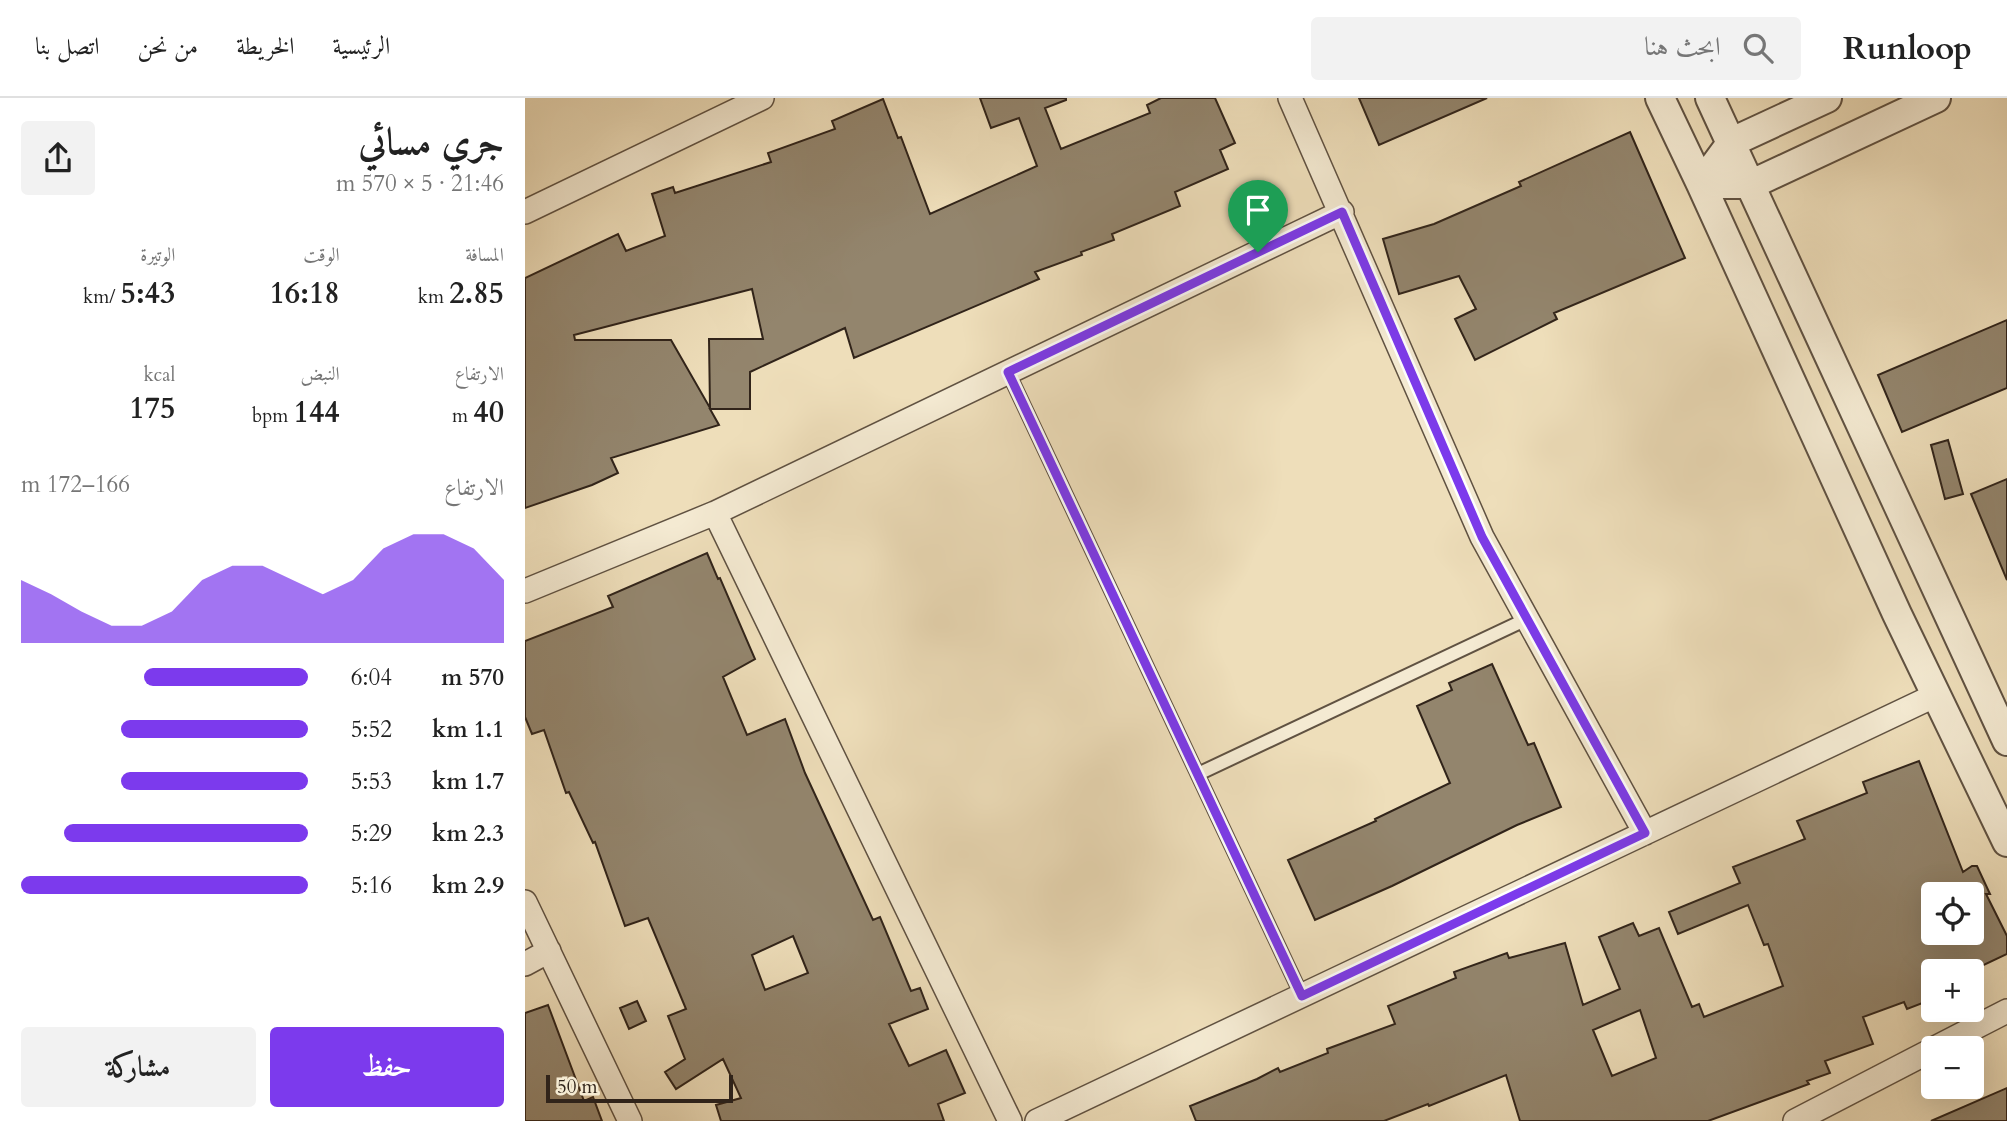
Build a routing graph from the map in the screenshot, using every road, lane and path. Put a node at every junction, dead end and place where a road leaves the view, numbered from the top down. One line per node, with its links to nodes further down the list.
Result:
1 (762, 98): 10 (street)
2 (1290, 98): 11 (street)
3 (1660, 98): 8 (street)
4 (1710, 98): 7 (street)
5 (1827, 98): 7 (street)
6 (1936, 98): 9 (street)
7 (1732, 142): 8 (street); 9 (street)
8 (1701, 184): 9 (street); 16 (street)
9 (1752, 184): 17 (street)
10 (525, 212)
11 (1342, 212): 12 (street); 15 (street)
12 (1008, 372): 13 (street); 18 (lane)
13 (715, 513): 14 (street); 29 (street)
14 (525, 592)
15 (1527, 619): 18 (lane); 19 (street)
16 (1936, 695): 19 (street); 20 (street)
17 (2007, 741)
18 (1198, 774): 24 (lane)
19 (1645, 833): 24 (street)
20 (2007, 842)
21 (525, 902): 22 (street)
22 (549, 951): 23 (street); 28 (street)
23 (525, 964)
24 (1302, 996): 30 (street)
25 (2007, 1011): 26 (street)
26 (1960, 1036)
27 (1921, 1056): 31 (street)
28 (630, 1121)
29 (1010, 1121)
30 (1037, 1121)
31 (1795, 1121)

